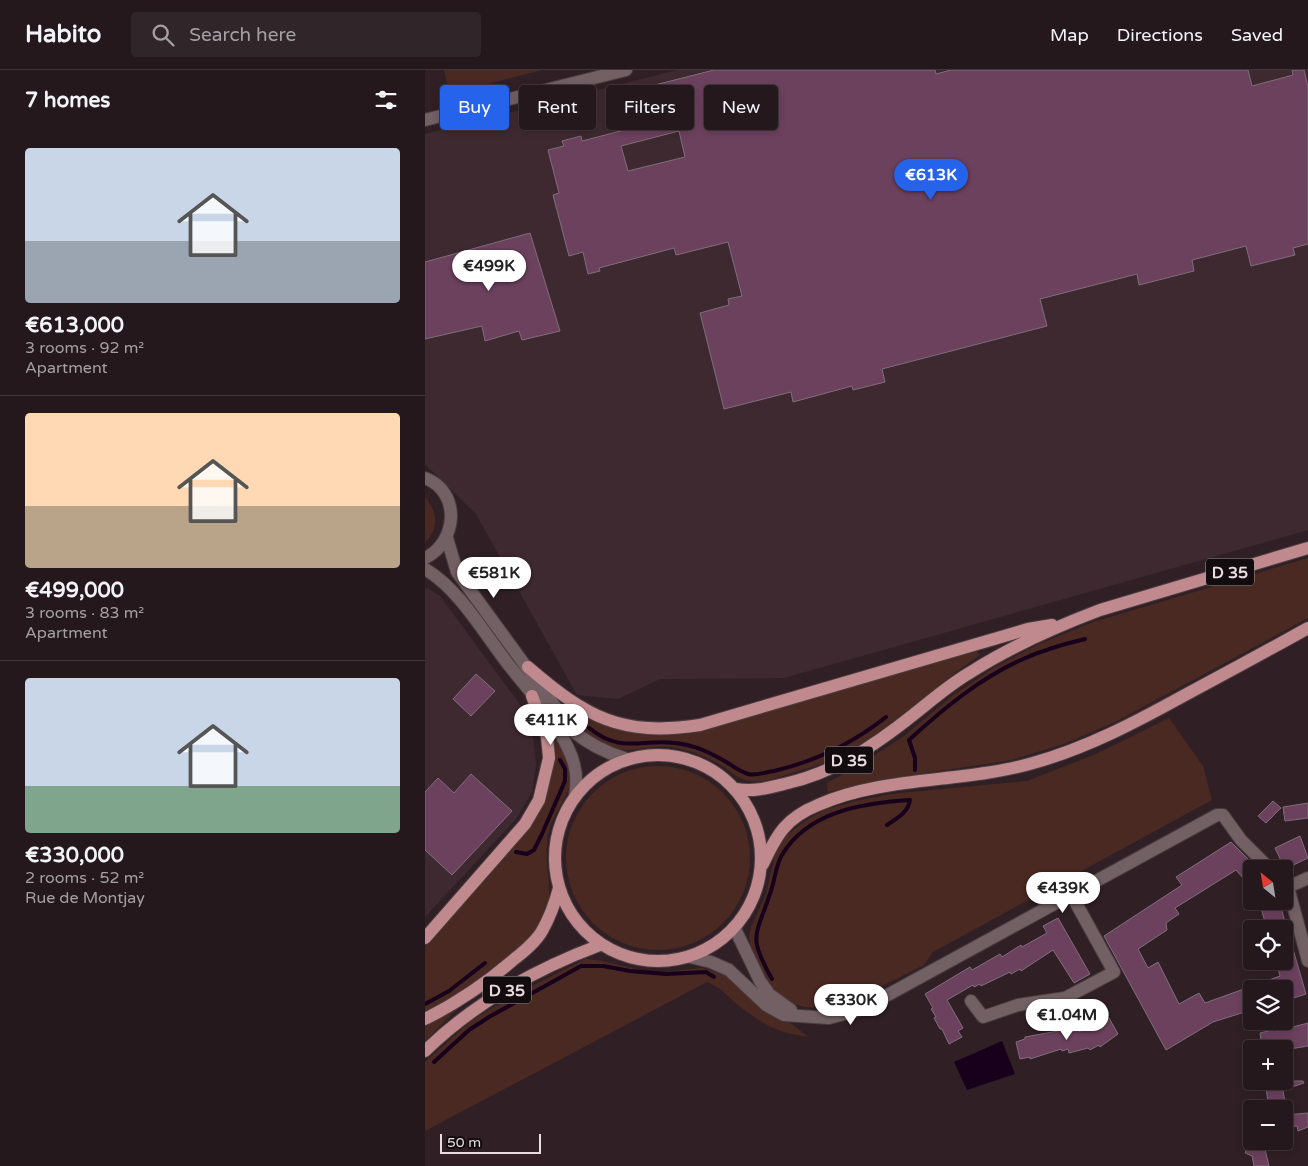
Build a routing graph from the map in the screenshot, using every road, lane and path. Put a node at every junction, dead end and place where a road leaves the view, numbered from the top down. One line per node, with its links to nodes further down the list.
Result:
1 (626, 70): 2 (street)
2 (425, 120)
3 (425, 478): 4 (street)
4 (447, 538): 6 (street); 10 (street)
5 (1308, 548): 8 (main road, D 35)
6 (425, 558)
7 (425, 569): 11 (street)
8 (1069, 622): 10 (main road); 13 (main road, D 35)
9 (1308, 628): 16 (main road, D 35)
10 (528, 667): 12 (street)
11 (532, 696): 14 (street); 23 (main road)
12 (627, 759): 13 (main road); 14 (main road)
13 (736, 789): 16 (main road)
14 (575, 796): 19 (main road)
15 (1261, 860): 20 (street)
16 (763, 866): 22 (main road)
17 (1308, 878): 18 (street)
18 (1293, 883)
19 (559, 888): 24 (main road); 29 (main road, D 35)
20 (1071, 894): 27 (street); 28 (street)
21 (1293, 909): 26 (street)
22 (735, 929): 25 (main road); 28 (street)
23 (425, 938)
24 (600, 945): 25 (main road); 30 (main road, D 35)
25 (690, 957): 28 (street)
26 (1308, 961)
27 (971, 1001)
28 (796, 1015)
29 (425, 1019)
30 (425, 1051)

